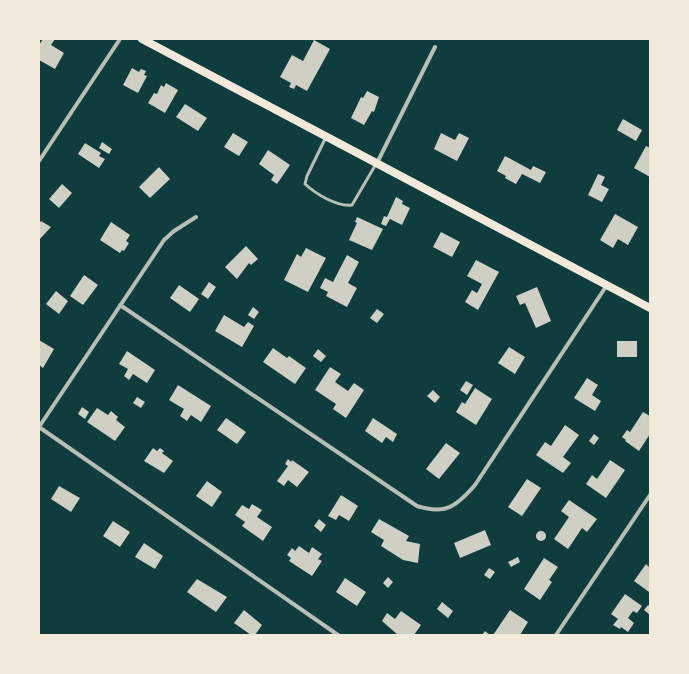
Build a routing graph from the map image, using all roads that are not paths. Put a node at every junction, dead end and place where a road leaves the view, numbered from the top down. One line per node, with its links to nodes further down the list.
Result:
1 (120, 39): 5 (street)
2 (142, 39): 4 (main road)
3 (435, 47): 6 (street)
4 (326, 136): 6 (main road); 6 (lane)
5 (39, 161)
6 (376, 163): 8 (main road)
7 (196, 217): 9 (street)
8 (607, 285): 9 (street); 10 (main road)
9 (120, 305): 11 (street)
10 (650, 308)
11 (39, 427): 13 (street)
12 (650, 495): 14 (street)
13 (338, 635)
14 (556, 635)

